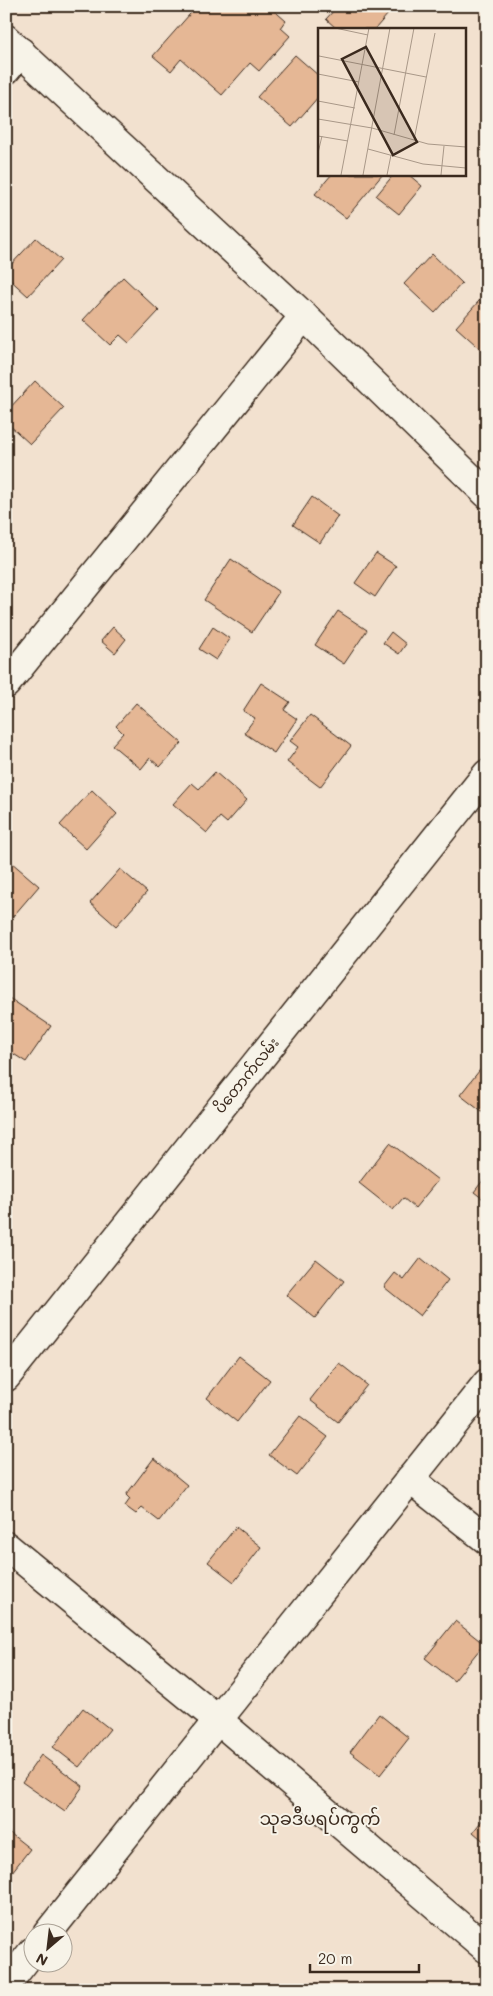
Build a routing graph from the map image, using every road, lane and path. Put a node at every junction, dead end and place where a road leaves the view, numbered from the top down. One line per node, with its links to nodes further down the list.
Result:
1 (11, 54): 2 (street)
2 (304, 316): 3 (street); 4 (street)
3 (487, 494)
4 (6, 684)
5 (487, 774): 6 (street, ပိတောက်လမ်း)
6 (6, 1377)
7 (487, 1383): 8 (street)
8 (410, 1479): 9 (street); 11 (street)
9 (487, 1540)
10 (6, 1546): 11 (street)
11 (218, 1720): 12 (street); 13 (street)
12 (55, 1924)
13 (487, 1949)
14 (22, 1965): 15 (street)
15 (6, 1985)

